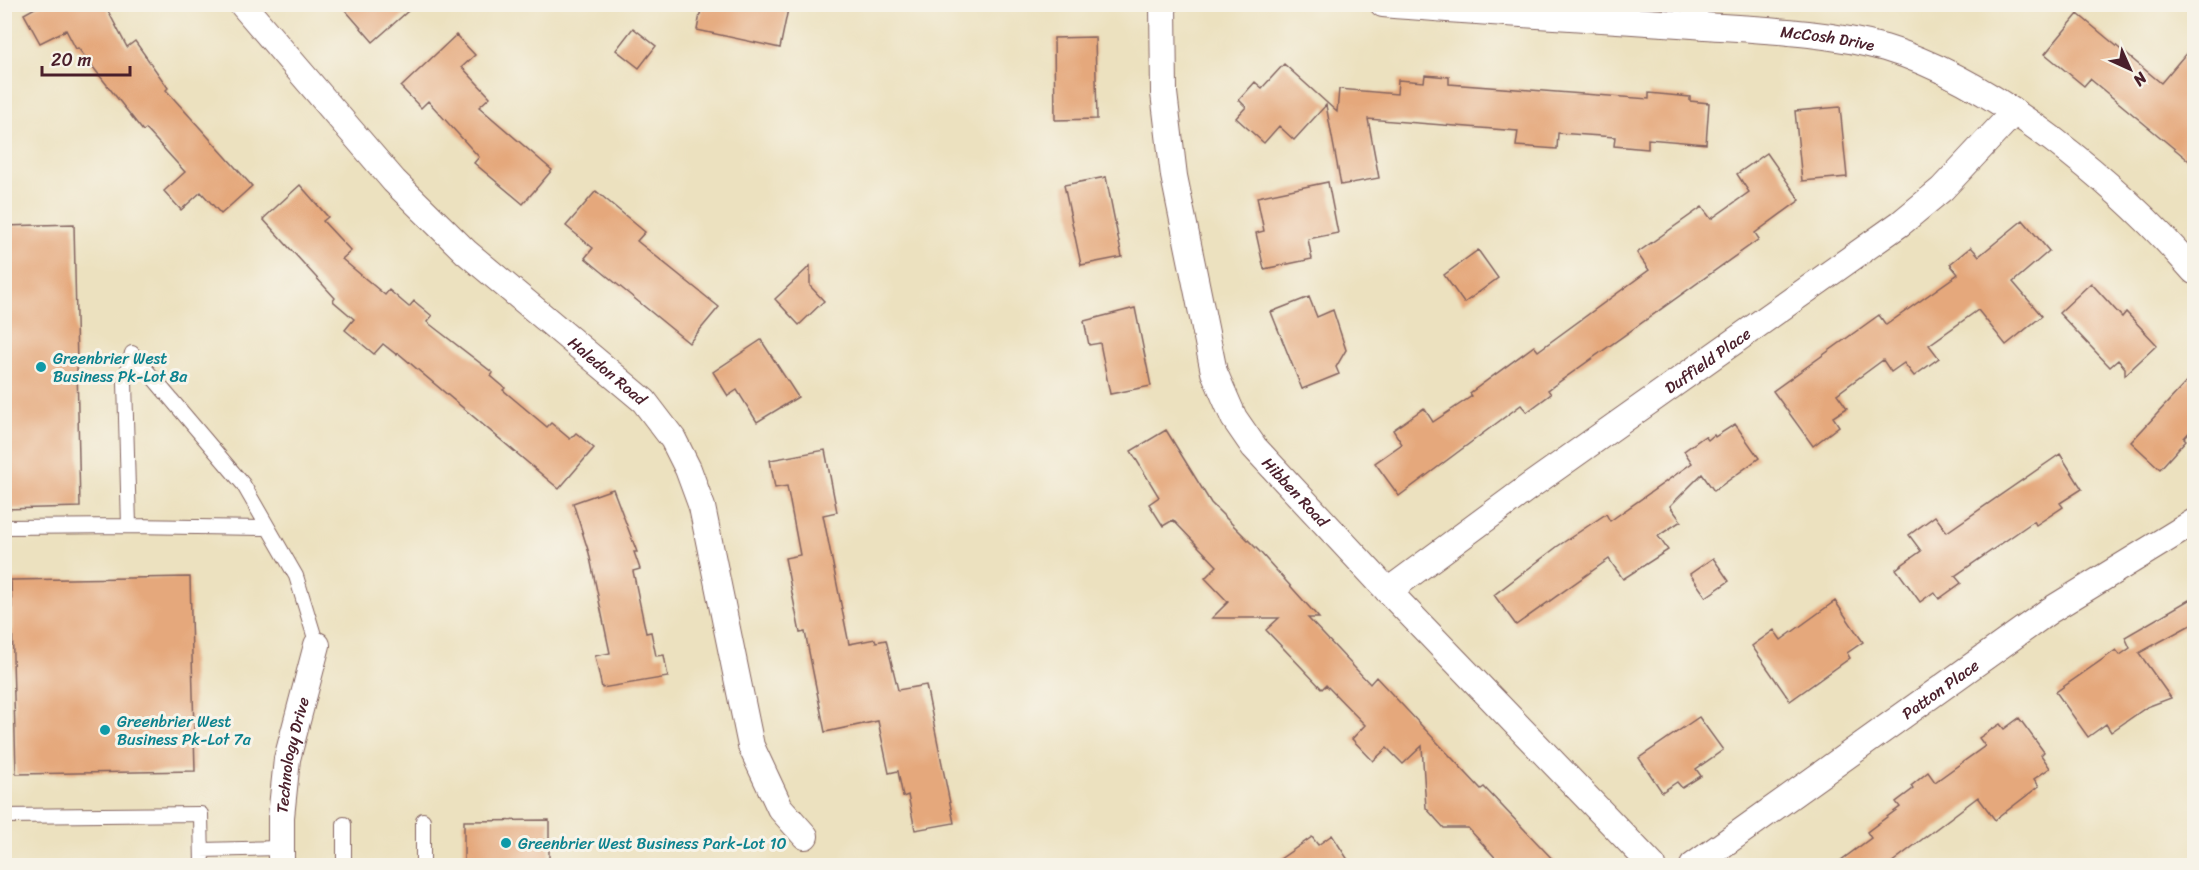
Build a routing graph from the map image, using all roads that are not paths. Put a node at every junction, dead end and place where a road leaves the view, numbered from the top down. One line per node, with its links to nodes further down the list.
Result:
1 (242, 4): 15 (street, Haledon Road)
2 (1163, 4): 10 (street, Hibben Road)
3 (1383, 4): 4 (street, McCosh Drive)
4 (2014, 112): 5 (street, McCosh Drive); 10 (street, Duffield Place)
5 (2194, 271)
6 (2194, 522): 22 (street, Patton Place)
7 (129, 526): 8 (lane); 9 (lane); 9 (lane)
8 (4, 527)
9 (268, 528): 11 (lane)
10 (1388, 591): 21 (street, Hibben Road)
11 (317, 645): 17 (street, Technology Drive)
12 (4, 816): 16 (lane)
13 (423, 820): 20 (lane)
14 (344, 824): 19 (lane)
15 (805, 836)
16 (202, 850): 17 (lane); 18 (lane)
17 (281, 857)
18 (202, 866)
19 (344, 866)
20 (423, 866)
21 (1653, 866)
22 (1693, 866)

